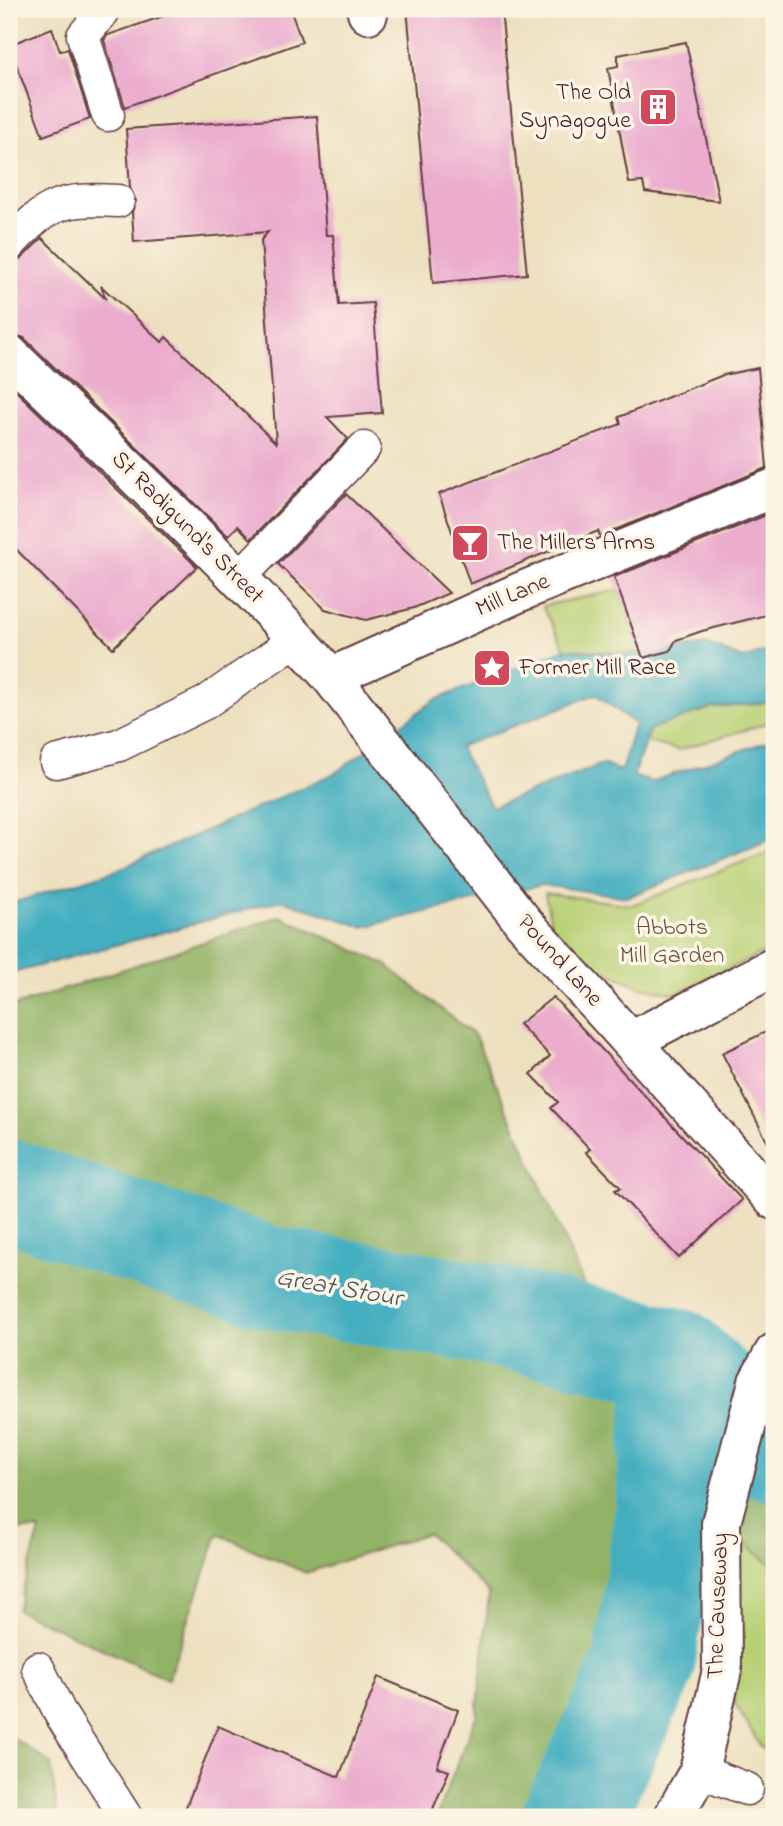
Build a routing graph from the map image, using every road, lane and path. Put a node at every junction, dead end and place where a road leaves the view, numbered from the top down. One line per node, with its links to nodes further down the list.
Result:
1 (101, 9): 2 (lane)
2 (108, 115)
3 (118, 201): 4 (lane)
4 (9, 245)
5 (9, 354): 8 (street, St Radigund's Street)
6 (364, 448): 8 (lane)
7 (774, 488): 10 (street, Mill Lane)
8 (240, 577): 9 (street, St Radigund's Street)
9 (298, 639): 10 (street, St Radigund's Street); 12 (lane)
10 (331, 677): 11 (street, St Radigund's Street)
11 (356, 710): 14 (street, Pound Lane)
12 (57, 762)
13 (774, 967): 14 (street)
14 (631, 1041): 15 (street, Pound Lane)
15 (774, 1200)
16 (766, 1368): 18 (street, The Causeway)
17 (38, 1668): 20 (lane)
18 (699, 1771): 19 (lane); 21 (street, The Causeway)
19 (747, 1789)
20 (126, 1817)
21 (673, 1817)

